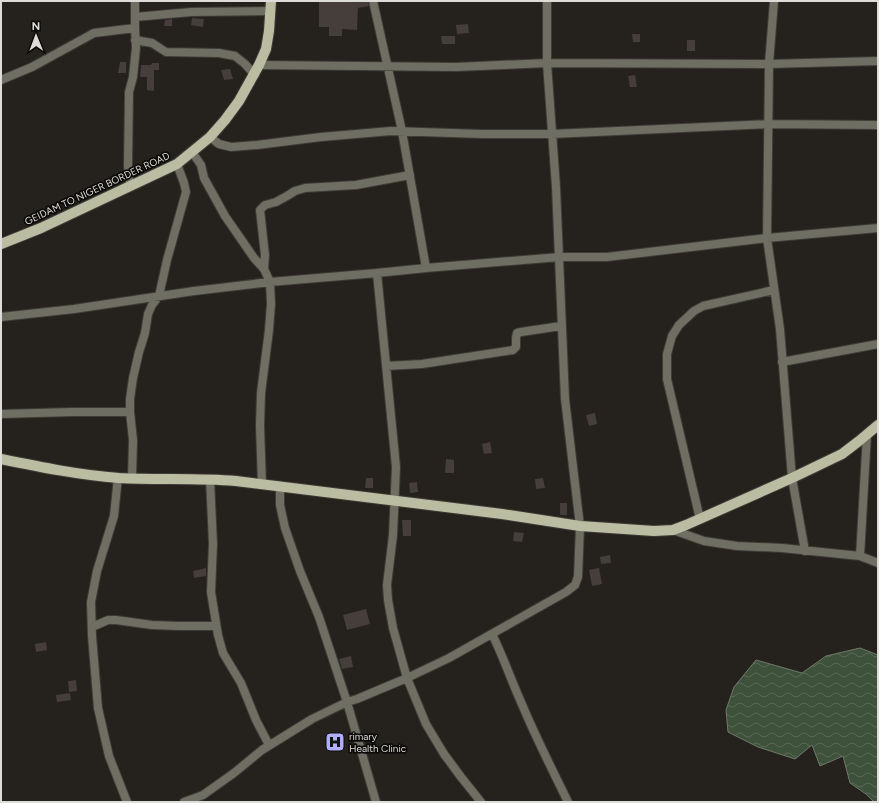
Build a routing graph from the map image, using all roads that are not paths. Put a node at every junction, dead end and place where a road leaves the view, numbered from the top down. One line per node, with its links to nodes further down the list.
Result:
1 (135, 1): 6 (street)
2 (373, 1): 13 (street)
3 (547, 1): 10 (street)
4 (774, 1): 11 (street)
5 (271, 6): 6 (street); 12 (main road, GEIDAM TO NIGER BORDER ROAD)
6 (135, 17): 7 (street)
7 (135, 28): 8 (street); 15 (street)
8 (135, 40): 14 (street); 24 (street)
9 (878, 61): 11 (street)
10 (547, 63): 11 (street); 13 (street); 19 (street)
11 (769, 64): 16 (street)
12 (259, 65): 13 (street); 14 (main road, GEIDAM TO NIGER BORDER ROAD)
13 (388, 67): 18 (street)
14 (255, 75): 20 (main road, GEIDAM TO NIGER BORDER ROAD)
15 (1, 80)
16 (768, 124): 17 (street); 19 (street); 26 (street)
17 (878, 125)
18 (402, 131): 19 (street); 20 (street); 23 (street)
19 (552, 134): 28 (street)
20 (210, 137): 21 (main road, GEIDAM TO NIGER BORDER ROAD)
21 (192, 152): 22 (main road, GEIDAM TO NIGER BORDER ROAD); 30 (street)
22 (177, 164): 24 (main road, GEIDAM TO NIGER BORDER ROAD); 34 (street)
23 (410, 175): 29 (street); 30 (street)
24 (130, 185): 27 (main road, GEIDAM TO NIGER BORDER ROAD)
25 (878, 228): 26 (street)
26 (767, 238): 28 (street); 33 (street)
27 (1, 244)
28 (560, 257): 29 (street); 36 (street)
29 (426, 268): 31 (street)
30 (264, 269): 32 (street)
31 (377, 273): 32 (street); 39 (street)
32 (270, 282): 34 (street); 49 (street)
33 (774, 290): 38 (street); 52 (street)
34 (159, 296): 35 (street); 40 (street)
35 (1, 317)
36 (561, 326): 39 (street); 53 (street)
37 (878, 344): 38 (street)
38 (782, 362): 47 (street)
39 (386, 366): 51 (street)
40 (130, 412): 41 (street); 46 (street)
41 (1, 414)
42 (878, 425): 43 (main road)
43 (866, 434): 47 (main road); 56 (street)
44 (1, 459): 45 (main road)
45 (118, 478): 46 (main road); 59 (street)
46 (132, 478): 48 (main road)
47 (792, 478): 52 (main road); 55 (street)
48 (210, 479): 49 (main road); 58 (street)
49 (262, 485): 50 (main road)
50 (280, 487): 51 (main road); 62 (street)
51 (395, 500): 53 (main road); 61 (street)
52 (700, 519): 54 (main road)
53 (580, 526): 54 (main road); 60 (street)
54 (673, 530): 55 (street)
55 (805, 551): 56 (street)
56 (860, 556): 57 (street)
57 (878, 563)
58 (216, 626): 59 (street); 63 (street)
59 (92, 627): 65 (street)
60 (492, 634): 61 (street); 69 (street)
61 (407, 678): 62 (street); 68 (street)
62 (347, 702): 63 (street); 67 (street)
63 (269, 745): 64 (street)
64 (196, 800): 66 (street)
65 (127, 802)
66 (184, 802)
67 (376, 802)
68 (481, 802)
69 (568, 802)

